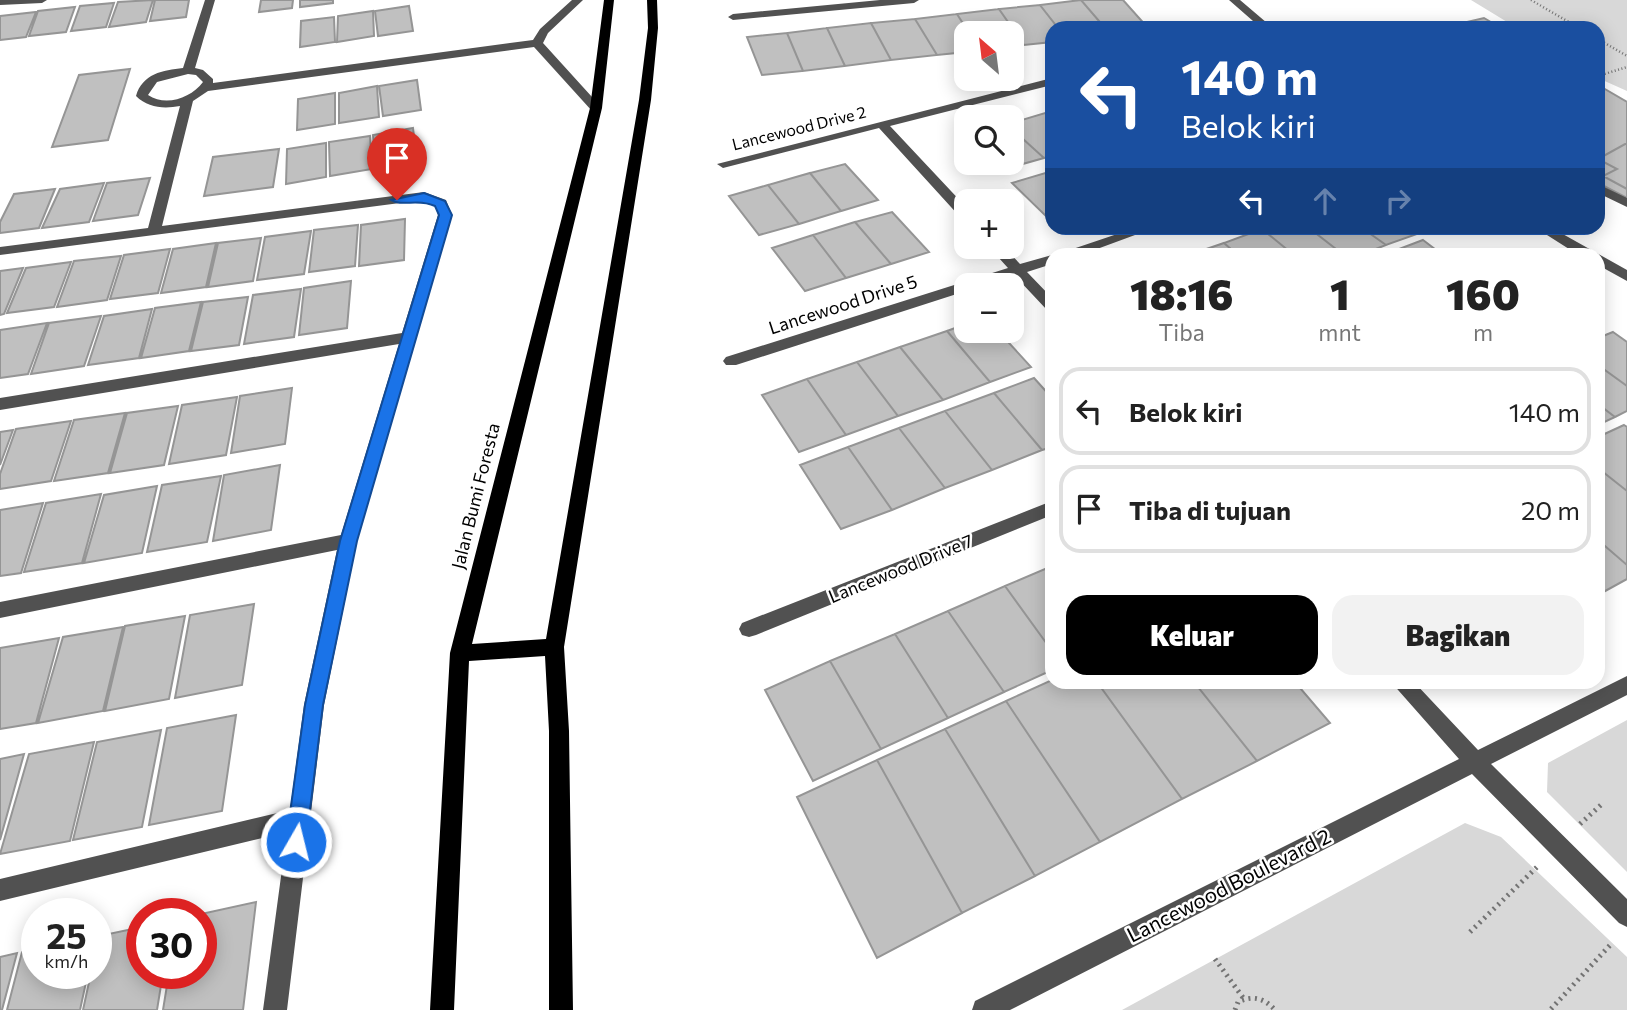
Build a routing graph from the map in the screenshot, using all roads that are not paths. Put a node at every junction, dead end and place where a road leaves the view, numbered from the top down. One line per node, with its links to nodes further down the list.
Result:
1 (42, 0): 8 (street)
2 (210, 0): 12 (street)
3 (578, 0): 11 (street)
4 (608, 0): 16 (main road, Jalan Bumi Foresta)
5 (652, 0): 43 (main road)
6 (914, 0): 9 (street)
7 (1234, 0): 10 (street)
8 (0, 2)
9 (733, 17)
10 (1260, 21)
11 (537, 43): 14 (street); 16 (street)
12 (188, 71): 14 (street); 15 (street)
13 (1045, 83): 17 (street, Lancewood Drive 2)
14 (206, 88): 15 (street)
15 (188, 99): 22 (street)
16 (596, 108): 44 (main road, Jalan Bumi Foresta)
17 (883, 125): 18 (street, Lancewood Drive 2); 20 (street)
18 (723, 164)
19 (1605, 192): 21 (street)
20 (954, 202)
21 (1627, 203)
22 (155, 228): 27 (street); 36 (street)
23 (1126, 235): 25 (street)
24 (1555, 235): 26 (street)
25 (1086, 248)
26 (1577, 248)
27 (0, 250)
28 (1007, 259): 31 (street)
29 (1045, 261): 31 (street, Lancewood Drive 5)
30 (1605, 263): 33 (street)
31 (1017, 270): 32 (street, Lancewood Drive 5); 35 (street)
32 (1008, 273)
33 (1627, 276)
34 (954, 290): 37 (street, Lancewood Drive 5)
35 (1045, 300)
36 (409, 337): 38 (street); 40 (street)
37 (731, 361)
38 (0, 404)
39 (1045, 511): 42 (street, Lancewood Drive 7)
40 (348, 541): 41 (street); 48 (street)
41 (0, 610)
42 (749, 629)
43 (554, 647): 44 (main road); 53 (main road)
44 (460, 653): 52 (main road, Jalan Bumi Foresta)
45 (1627, 685): 47 (street, Lancewood Boulevard 2)
46 (1407, 689): 47 (street)
47 (1475, 762): 50 (street); 54 (street, Lancewood Boulevard 2)
48 (299, 818): 49 (street); 51 (street)
49 (0, 890)
50 (1627, 915)
51 (275, 1010)
52 (442, 1010)
53 (561, 1010)
54 (984, 1010)

